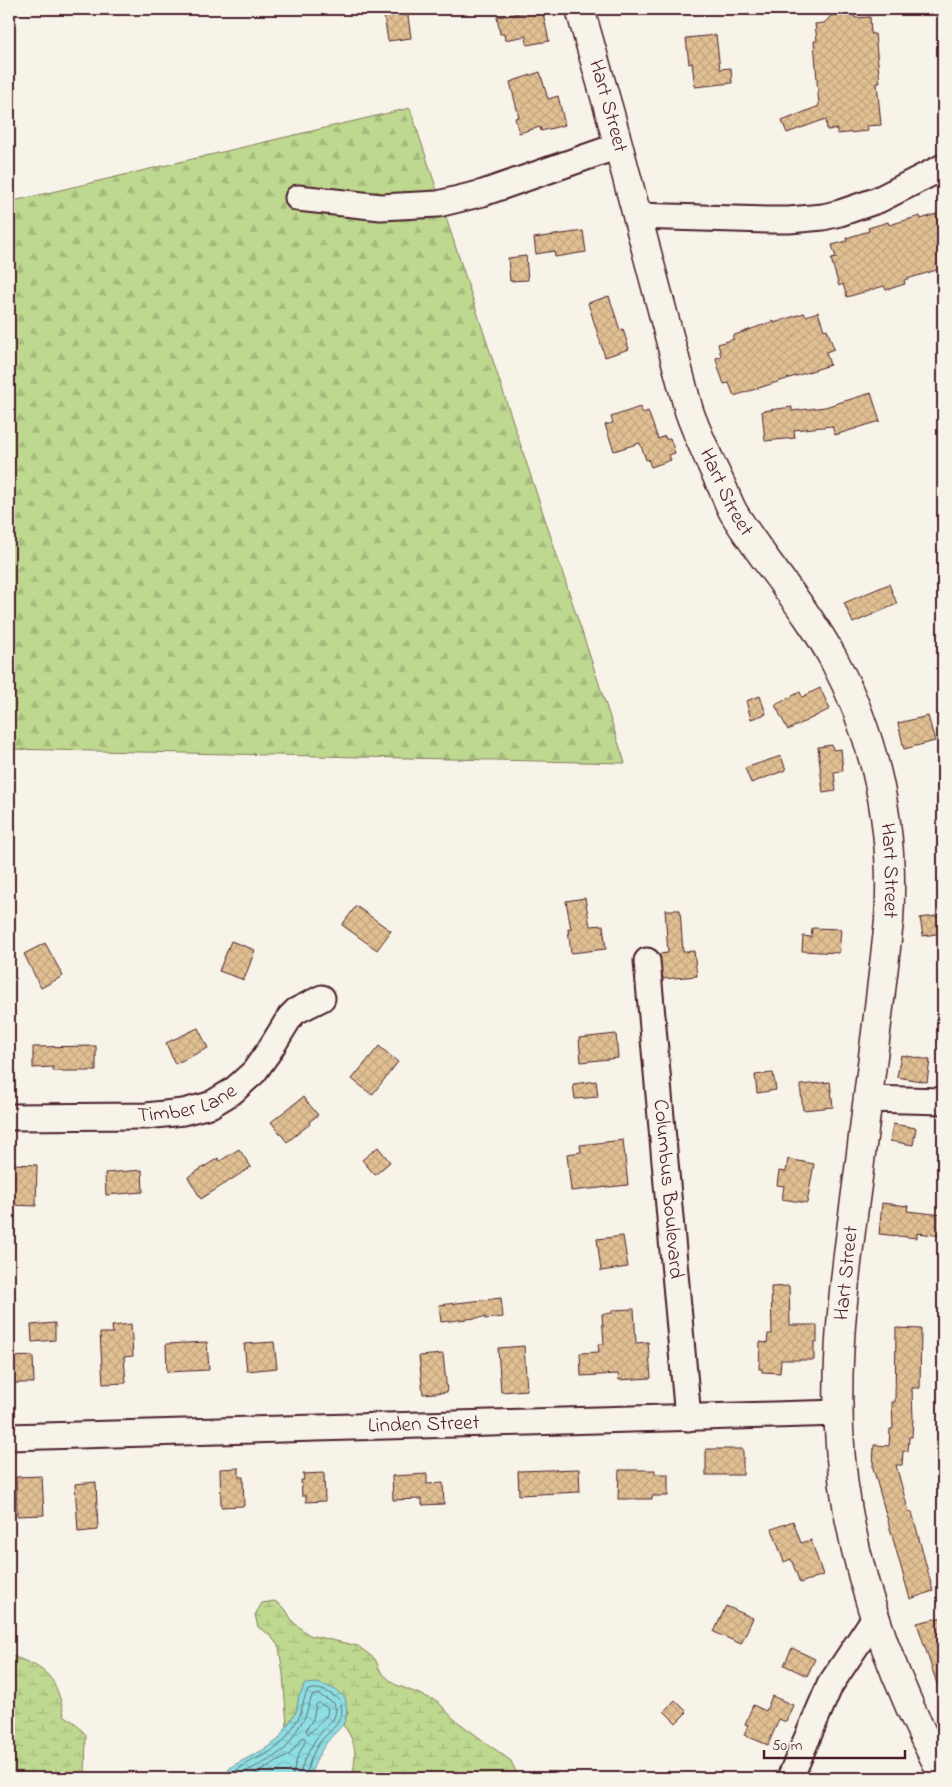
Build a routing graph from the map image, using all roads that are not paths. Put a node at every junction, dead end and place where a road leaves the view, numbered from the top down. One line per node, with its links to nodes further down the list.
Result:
1 (580, 9): 2 (main road, Hart Street)
2 (618, 146): 4 (street); 5 (main road, Hart Street)
3 (943, 167): 5 (street)
4 (298, 198)
5 (637, 216): 8 (main road, Hart Street)
6 (647, 961): 12 (street, Columbus Boulevard)
7 (322, 998): 10 (street, Timber Lane)
8 (868, 1099): 9 (street); 11 (main road, Hart Street)
9 (943, 1101)
10 (9, 1117)
11 (839, 1413): 12 (street, Linden Street); 14 (main road, Hart Street)
12 (688, 1418): 13 (street, Linden Street)
13 (9, 1437)
14 (876, 1616): 15 (main road, Hart Street); 16 (street)
15 (943, 1775)
16 (790, 1778)

